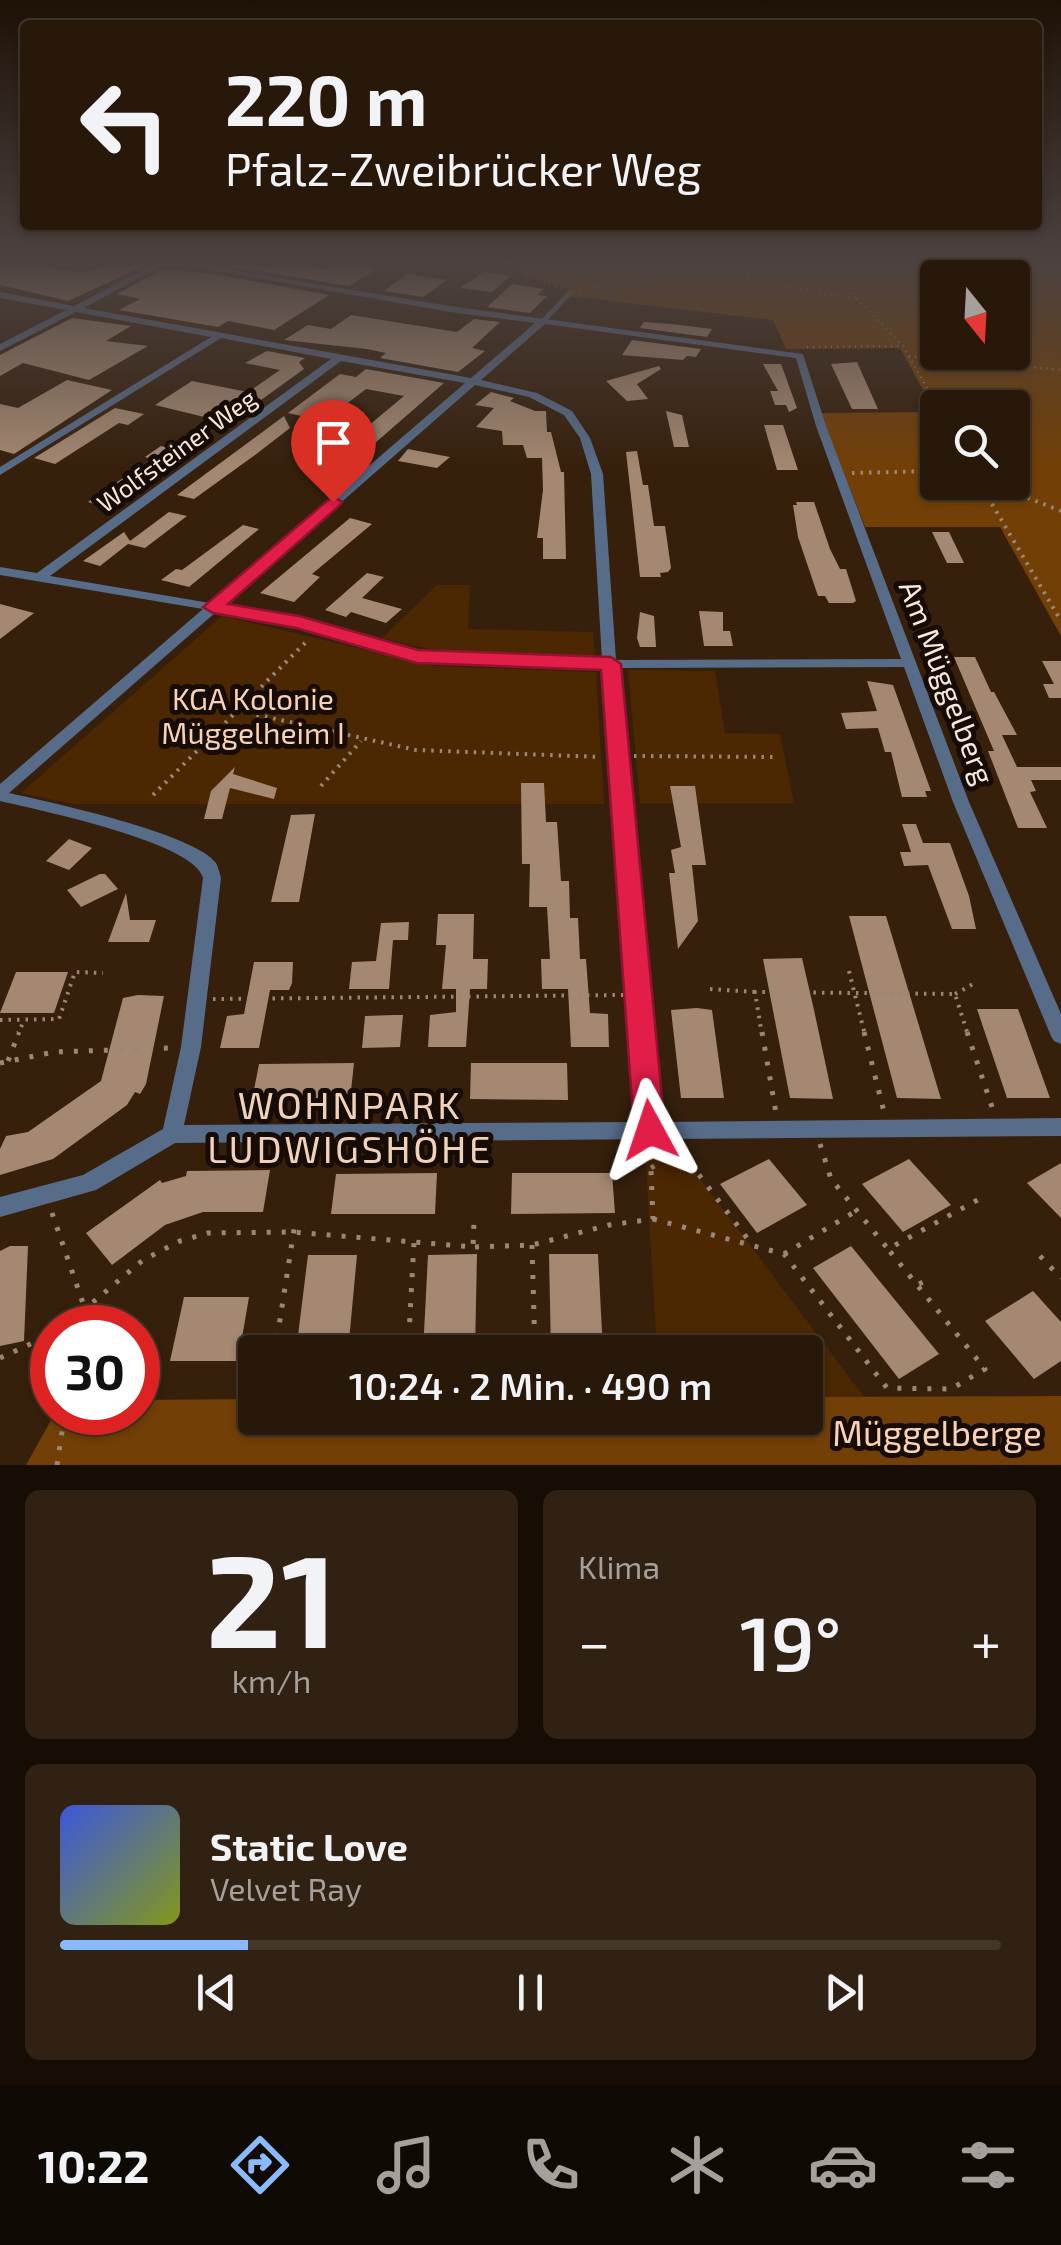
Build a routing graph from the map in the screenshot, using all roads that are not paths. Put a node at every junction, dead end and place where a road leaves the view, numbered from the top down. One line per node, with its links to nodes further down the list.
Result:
1 (30, 332): 6 (street)
2 (199, 332): 5 (street)
3 (530, 332): 8 (street)
4 (627, 332): 14 (street, Am Müggelberg)
5 (218, 336): 7 (street); 9 (street)
6 (0, 348)
7 (338, 358): 8 (street); 11 (street, Wolfsteiner Weg)
8 (472, 382): 12 (street); 13 (street)
9 (0, 472)
10 (0, 571): 11 (street)
11 (39, 578): 12 (street)
12 (213, 607): 13 (street); 15 (street)
13 (611, 664): 14 (street); 19 (street)
14 (909, 664): 16 (street, Am Müggelberg)
15 (3, 787): 18 (street)
16 (1061, 1036)
17 (1061, 1127): 19 (street)
18 (172, 1134): 19 (street); 20 (street)
19 (650, 1138)
20 (0, 1208)

